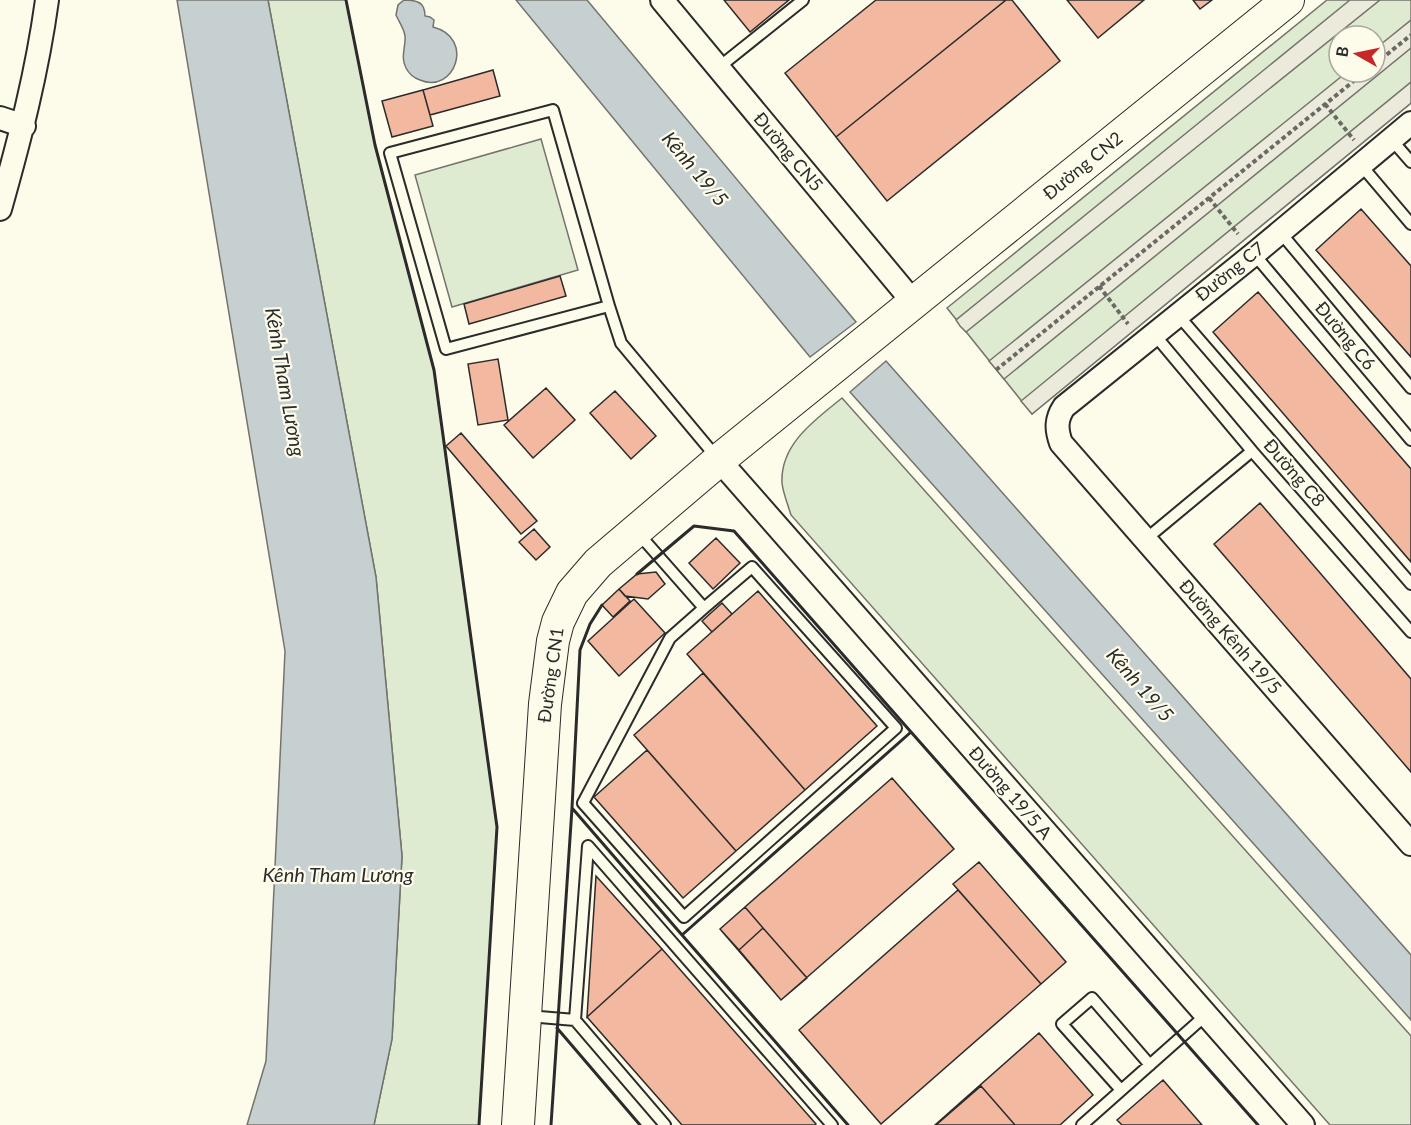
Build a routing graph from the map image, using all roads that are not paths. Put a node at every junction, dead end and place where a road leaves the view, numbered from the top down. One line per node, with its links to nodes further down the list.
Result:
1 (47, 0): 8 (street)
2 (662, 0): 5 (street, Đường CN5)
3 (803, 0): 5 (lane)
4 (1288, 0): 16 (street, Đường CN2)
5 (718, 68): 16 (street, Đường CN5)
6 (0, 118): 8 (street)
7 (1411, 123): 9 (street, Đường C7)
8 (24, 126): 12 (street)
9 (1391, 139): 10 (lane); 11 (street, Đường C7)
10 (1411, 162)
11 (1361, 165): 13 (lane); 14 (street, Đường C7)
12 (0, 208)
13 (1411, 224)
14 (1280, 232): 15 (street, Đường C7); 21 (lane, Đường C6)
15 (1254, 254): 18 (street, Đường C7); 23 (lane, Đường C6)
16 (914, 303): 19 (street, Đường CN2)
17 (609, 306): 17 (lane); 25 (lane)
18 (1178, 315): 20 (street, Đường C7); 28 (lane)
19 (877, 332): 25 (street, Đường CN1)
20 (1154, 334): 22 (street, Đường C7); 24 (lane, Đường C8)
21 (1411, 388)
22 (1057, 426): 27 (street, Đường Kênh 19/5)
23 (1411, 440)
24 (1252, 451): 27 (lane); 30 (lane, Đường C8)
25 (719, 460): 26 (street, Đường CN1); 32 (street, Đường 19/5 A)
26 (636, 531): 29 (lane); 33 (street, Đường CN1)
27 (1146, 539): 31 (street, Đường Kênh 19/5)
28 (1411, 584)
29 (704, 608): 29 (lane)
30 (1411, 632)
31 (1411, 844)
32 (1206, 1015): 35 (lane); 41 (street, Đường 19/5 A)
33 (525, 1016): 34 (lane); 37 (street, Đường CN1)
34 (575, 1020): 38 (lane); 39 (lane)
35 (1150, 1065): 36 (lane); 36 (lane)
36 (1121, 1090): 40 (lane)
37 (518, 1125)
38 (665, 1125)
39 (832, 1125)
40 (1082, 1125)
41 (1303, 1125)

